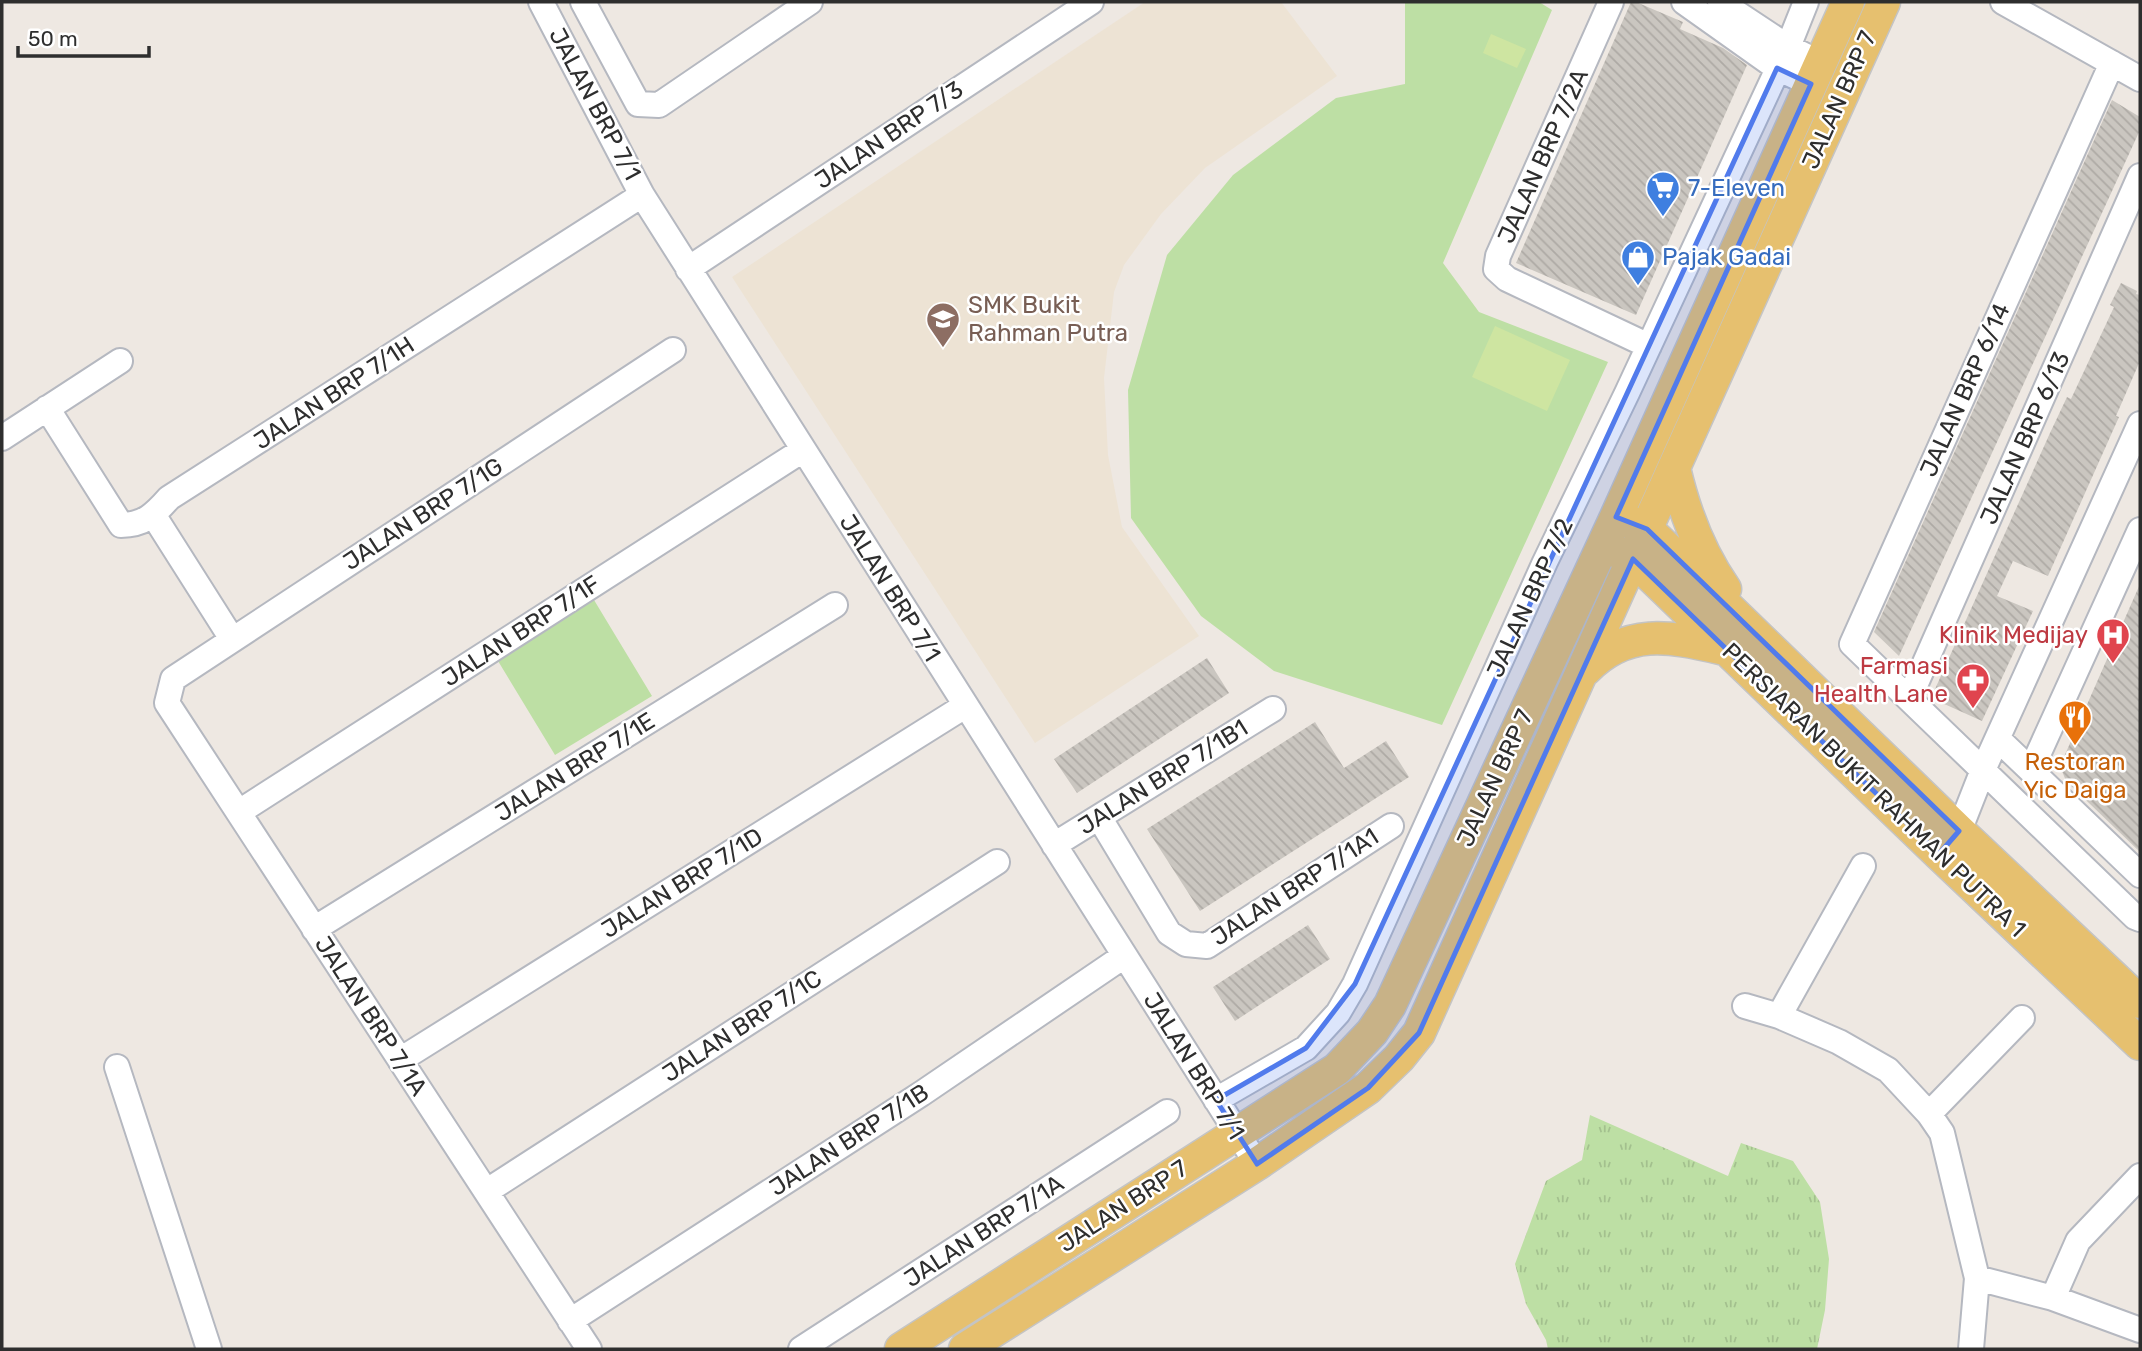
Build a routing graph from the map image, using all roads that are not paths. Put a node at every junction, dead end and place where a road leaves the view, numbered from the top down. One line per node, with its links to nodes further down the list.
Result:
1 (541, 2): 17 (street, JALAN BRP 7/1)
2 (583, 2): 3 (street)
3 (810, 2)
4 (1090, 2): 18 (street, JALAN BRP 7/3)
5 (1611, 2): 19 (street, JALAN BRP 7/2A)
6 (1684, 2): 12 (street)
7 (1720, 2): 12 (street)
8 (1807, 2): 12 (street, JALAN BRP 7/2)
9 (1847, 2): 14 (main road, JALAN BRP 7)
10 (1884, 2): 26 (main road, JALAN BRP 7)
11 (2003, 2): 13 (street)
12 (1782, 58): 14 (street); 19 (street, JALAN BRP 7/2)
13 (2112, 63): 15 (street); 39 (street, JALAN BRP 6/14)
14 (1815, 73): 28 (main road, JALAN BRP 7)
15 (2140, 79)
16 (2140, 176): 39 (street, JALAN BRP 6/13)
17 (642, 195): 18 (street, JALAN BRP 7/1); 27 (street, JALAN BRP 7/1H)
18 (688, 269): 25 (street, JALAN BRP 7/1)
19 (1648, 346): 63 (street, JALAN BRP 7/2)
20 (673, 350): 35 (street, JALAN BRP 7/1G)
21 (120, 361): 22 (street)
22 (47, 408): 24 (street); 27 (street)
23 (2140, 425): 42 (street)
24 (2, 438)
25 (803, 450): 40 (street, JALAN BRP 7/1); 45 (street, JALAN BRP 7/1F)
26 (1674, 468): 29 (main road, JALAN BRP 7); 34 (main road)
27 (154, 516): 35 (street)
28 (1616, 517): 29 (main road, PERSIARAN BUKIT RAHMAN PUTRA 1); 31 (main road, JALAN BRP 7)
29 (1647, 528): 32 (main road, JALAN BRP 7); 34 (main road, PERSIARAN BUKIT RAHMAN PUTRA 1)
30 (2140, 530): 44 (street)
31 (1602, 545): 32 (main road, PERSIARAN BUKIT RAHMAN PUTRA 1); 66 (main road, JALAN BRP 7)
32 (1633, 559): 36 (main road, PERSIARAN BUKIT RAHMAN PUTRA 1); 37 (main road, JALAN BRP 7)
33 (835, 605): 54 (street, JALAN BRP 7/1E)
34 (1756, 634): 48 (main road, PERSIARAN BUKIT RAHMAN PUTRA 1)
35 (232, 639): 38 (street, JALAN BRP 7/1G)
36 (1726, 650): 37 (main road); 48 (main road, PERSIARAN BUKIT RAHMAN PUTRA 1)
37 (1581, 674): 67 (main road, JALAN BRP 7)
38 (173, 679): 45 (street, JALAN BRP 7/1A)
39 (1909, 699): 43 (street)
40 (965, 706): 49 (street, JALAN BRP 7/1); 61 (street, JALAN BRP 7/1D)
41 (1273, 709): 46 (street, JALAN BRP 7/1B1)
42 (1998, 739): 43 (street); 44 (street)
43 (1983, 770): 48 (street); 53 (street)
44 (2031, 770): 52 (street)
45 (239, 813): 54 (street, JALAN BRP 7/1A)
46 (1099, 817): 47 (street, JALAN BRP 7/1A1); 49 (street, JALAN BRP 7/1B1)
47 (1391, 826)
48 (1949, 843): 56 (main road, PERSIARAN BUKIT RAHMAN PUTRA 1); 60 (main road, PERSIARAN BUKIT RAHMAN PUTRA 1)
49 (1054, 845): 55 (street, JALAN BRP 7/1)
50 (997, 862): 69 (street, JALAN BRP 7/1C)
51 (1863, 866): 58 (street)
52 (2140, 875)
53 (2140, 919)
54 (314, 929): 61 (street, JALAN BRP 7/1A)
55 (1124, 956): 63 (street, JALAN BRP 7/1); 72 (street, JALAN BRP 7/1B)
56 (2140, 1002)
57 (1745, 1006): 58 (street)
58 (1779, 1016): 65 (street)
59 (2022, 1018): 65 (street)
60 (2140, 1044)
61 (400, 1060): 69 (street, JALAN BRP 7/1A)
62 (117, 1067): 74 (street)
63 (1216, 1100): 66 (street, JALAN BRP 7/1)
64 (1167, 1112): 76 (street, JALAN BRP 7/1A)
65 (1929, 1114): 70 (street)
66 (1237, 1133): 67 (street, JALAN BRP 7/1); 77 (main road, JALAN BRP 7)
67 (1256, 1164): 78 (main road, JALAN BRP 7)
68 (2140, 1176): 71 (street)
69 (487, 1191): 72 (street, JALAN BRP 7/1A)
70 (1977, 1278): 71 (street); 79 (street)
71 (2053, 1298): 73 (street)
72 (570, 1321): 75 (street, JALAN BRP 7/1A)
73 (2140, 1331)
74 (209, 1349)
75 (589, 1349)
76 (801, 1349)
77 (901, 1349)
78 (965, 1349)
79 (1971, 1349)

